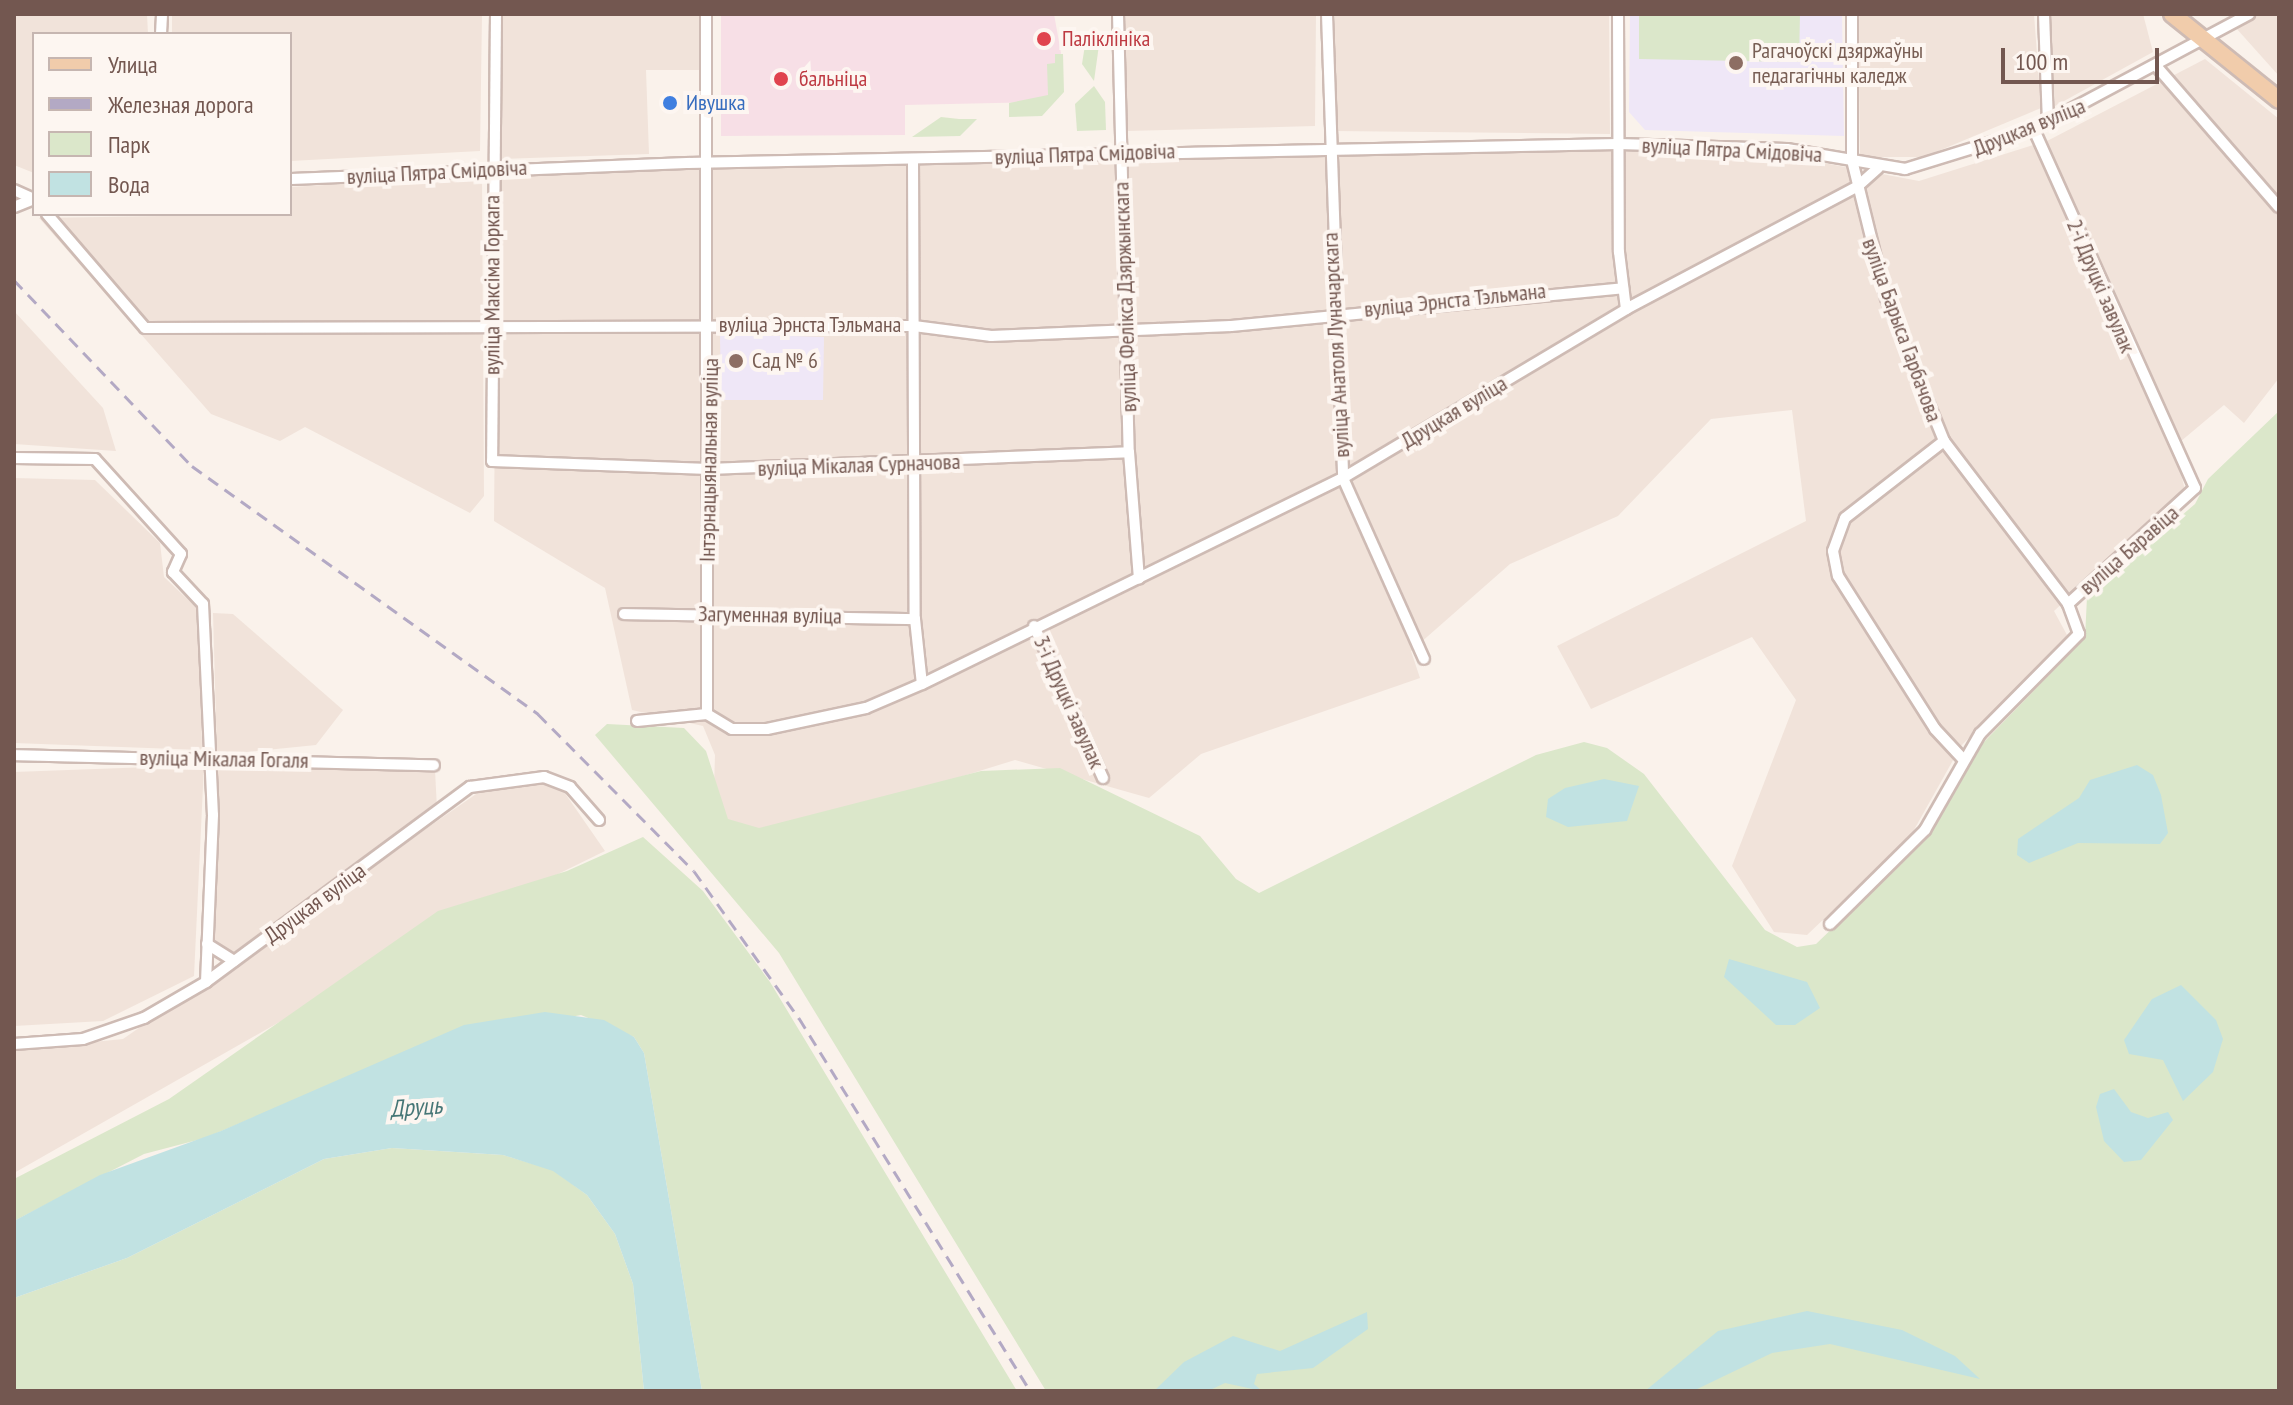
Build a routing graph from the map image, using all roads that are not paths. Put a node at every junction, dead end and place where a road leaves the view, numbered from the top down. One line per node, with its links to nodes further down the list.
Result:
1 (496, 14): 23 (street, вуліца Максіма Горкага)
2 (706, 14): 21 (street, Інтэрнацыянальная вуліца)
3 (1118, 14): 18 (street, вуліца Фелікса Дзяржынскага)
4 (1327, 14): 17 (street, вуліца Анатоля Луначарскага)
5 (1618, 14): 16 (street)
6 (1852, 14): 20 (street, вуліца Барыса Гарбачова)
7 (2044, 14): 14 (street)
8 (2172, 14): 11 (main road)
9 (2249, 14): 10 (street, Друцкая вуліца)
10 (2229, 20): 11 (street, Друцкая вуліца)
11 (2204, 40): 12 (street, Друцкая вуліца); 13 (main road)
12 (2158, 68): 14 (street, Друцкая вуліца); 26 (street)
13 (2279, 100)
14 (2048, 122): 15 (street, Друцкая вуліца)
15 (2034, 129): 22 (street, Друцкая вуліца); 35 (street, 2-і Друцкі завулак)
16 (1618, 144): 17 (street, вуліца Пятра Смідовіча); 20 (street, вуліца Пятра Смідовіча); 28 (street)
17 (1327, 146): 18 (street, вуліца Пятра Смідовіча); 30 (street, вуліца Анатоля Луначарскага)
18 (1121, 153): 19 (street, вуліца Пятра Смідовіча); 34 (street, вуліца Фелікса Дзяржынскага)
19 (913, 159): 21 (street, вуліца Пятра Смідовіча); 33 (street)
20 (1852, 160): 22 (street, вуліца Пятра Смідовіча); 25 (street, вуліца Барыса Гарбачова)
21 (708, 163): 23 (street, вуліца Пятра Смідовіча); 32 (street, Інтэрнацыянальная вуліца)
22 (1878, 168): 25 (street, Друцкая вуліца)
23 (493, 169): 24 (street, вуліца Пятра Смідовіча); 31 (street, вуліца Максіма Горкага)
24 (292, 179)
25 (1858, 186): 29 (street, Друцкая вуліца); 36 (street, вуліца Барыса Гарбачова)
26 (2279, 207)
27 (49, 216): 31 (street, вуліца Эрнста Тэльмана)
28 (1623, 288): 29 (street); 30 (street, вуліца Эрнста Тэльмана)
29 (1626, 309): 42 (street, Друцкая вуліца)
30 (1333, 312): 34 (street, вуліца Эрнста Тэльмана); 42 (street, вуліца Анатоля Луначарскага)
31 (492, 324): 32 (street, вуліца Эрнста Тэльмана); 39 (street, вуліца Максіма Горкага)
32 (711, 325): 33 (street, вуліца Эрнста Тэльмана); 41 (street, Інтэрнацыянальная вуліца)
33 (914, 326): 34 (street, вуліца Эрнста Тэльмана); 40 (street)
34 (1128, 330): 37 (street, вуліца Фелікса Дзяржынскага)
35 (2177, 440): 44 (street, вуліца Баравіца)
36 (1944, 441): 44 (street, вуліца Барыса Гарбачова); 54 (street)
37 (1129, 452): 40 (street, вуліца Мікалая Сурначова); 43 (street, вуліца Фелікса Дзяржынскага)
38 (14, 458): 55 (street)
39 (492, 461): 41 (street, вуліца Мікалая Сурначова)
40 (916, 466): 41 (street, вуліца Мікалая Сурначова); 47 (street)
41 (709, 469): 45 (street, Інтэрнацыянальная вуліца)
42 (1343, 478): 43 (street, Друцкая вуліца); 49 (street, вуліца Анатоля Луначарскага)
43 (1139, 579): 48 (street, Друцкая вуліца)
44 (2068, 604): 54 (street, вуліца Баравіца)
45 (707, 612): 46 (street, Загуменная вуліца); 47 (street, Загуменная вуліца); 51 (street, Інтэрнацыянальная вуліца)
46 (624, 614)
47 (915, 619): 50 (street)
48 (1034, 626): 50 (street, Друцкая вуліца); 57 (street, 3-і Друцкі завулак)
49 (1424, 659)
50 (922, 684): 51 (street, Друцкая вуліца)
51 (707, 714): 52 (street, Друцкая вуліца)
52 (637, 721)
53 (14, 755): 55 (street, вуліца Мікалая Гогаля)
54 (1963, 759): 59 (street, вуліца Баравіца)
55 (212, 761): 56 (street, вуліца Мікалая Гогаля); 60 (street)
56 (434, 765)
57 (1103, 778)
58 (599, 820): 61 (street, Друцкая вуліца)
59 (1830, 924)
60 (207, 944): 61 (street); 62 (street)
61 (234, 961): 62 (street, Друцкая вуліца)
62 (206, 982): 63 (street, Друцкая вуліца)
63 (14, 1044)

